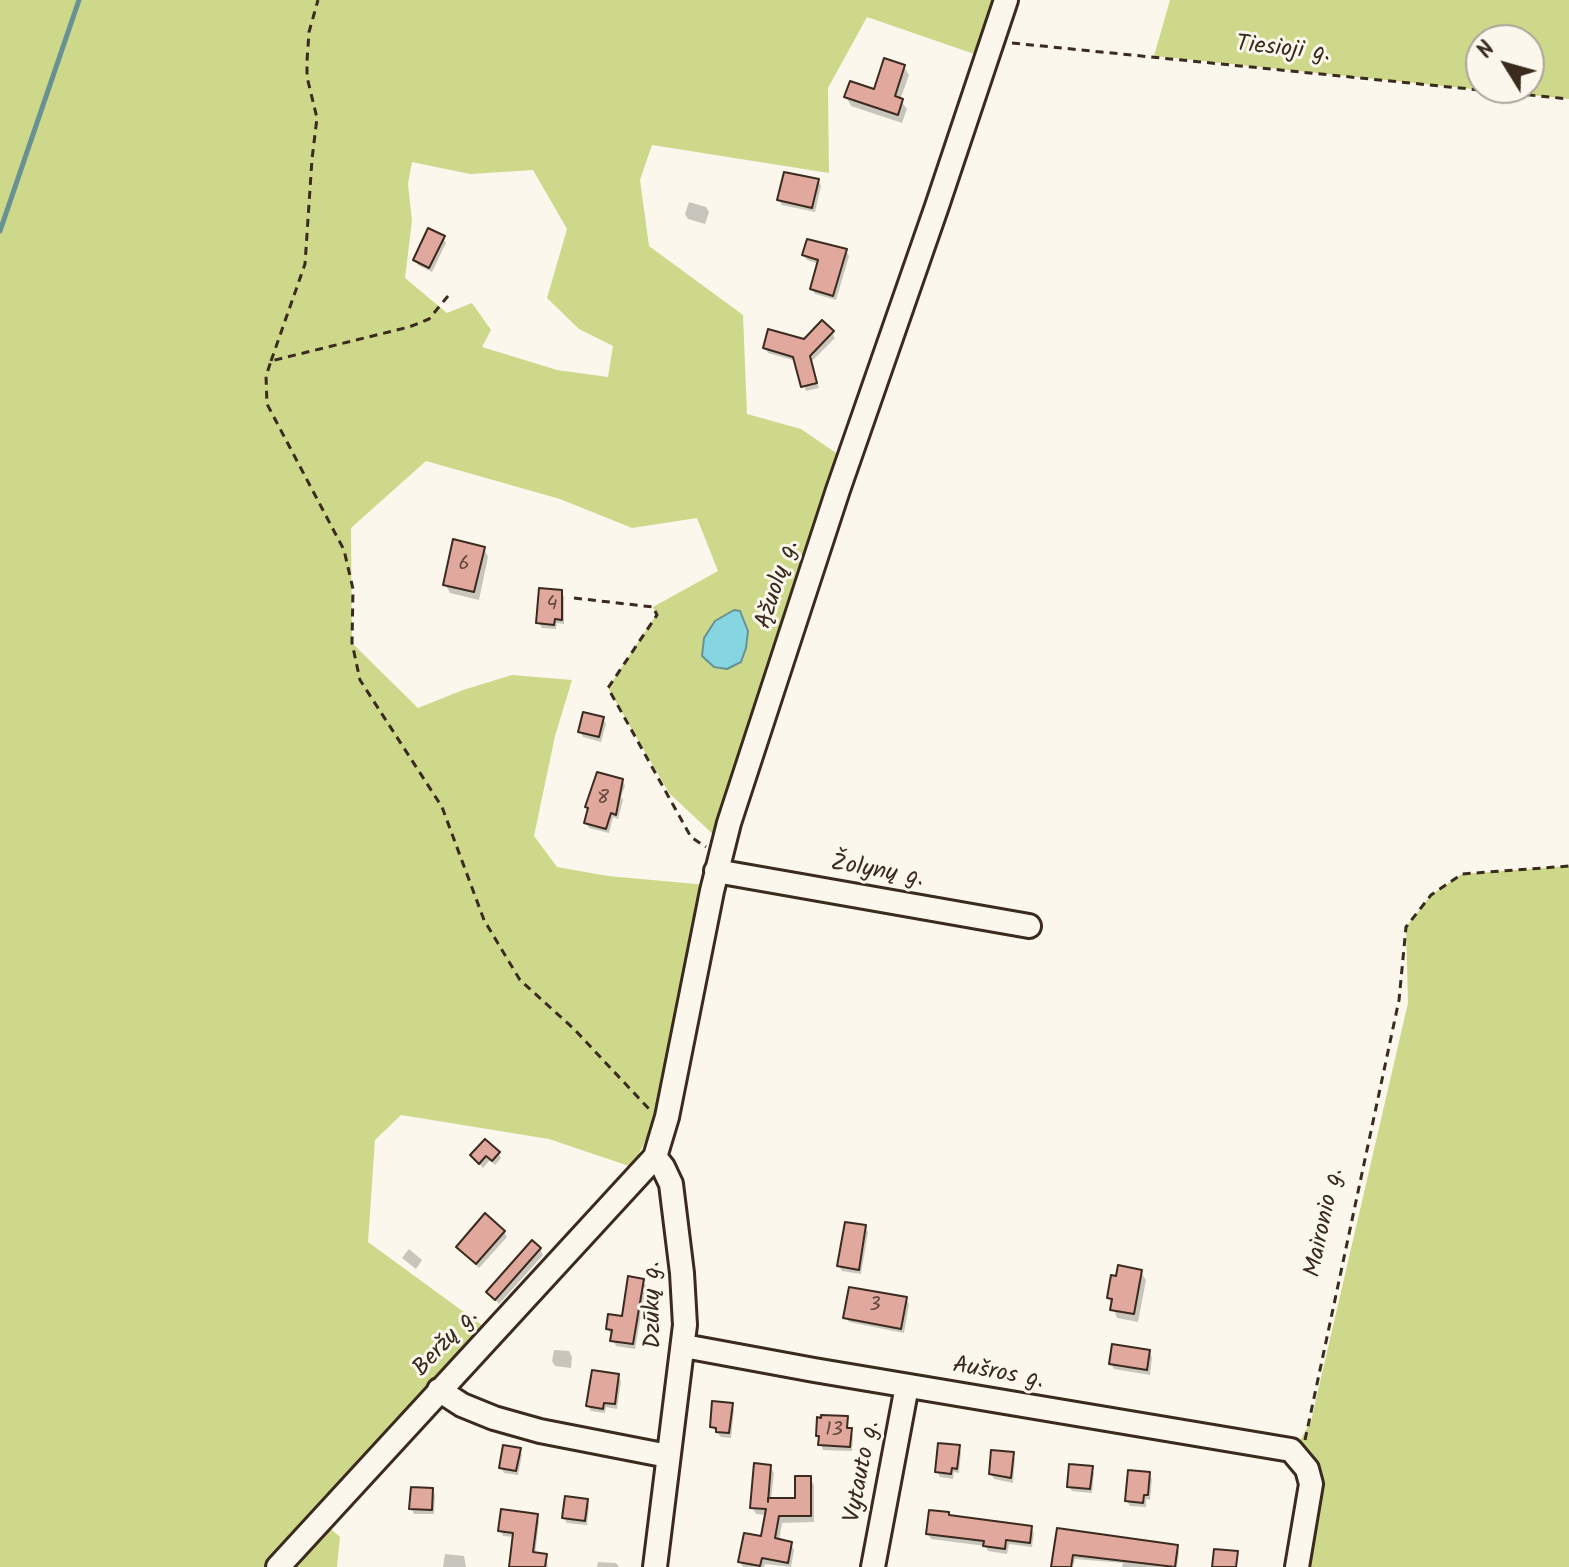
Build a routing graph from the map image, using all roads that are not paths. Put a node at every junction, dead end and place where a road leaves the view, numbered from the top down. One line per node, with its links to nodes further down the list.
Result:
1 (1006, 0): 2 (street, Ąžuolų g.)
2 (719, 861): 3 (street, Žolynų g.); 4 (street, Ąžuolų g.)
3 (1029, 926)
4 (655, 1157): 5 (street, Dzūkų g.); 7 (street, Beržų g.)
5 (684, 1346): 6 (street, Aušros g.); 8 (street, Dzūkų g.)
6 (907, 1386): 11 (street, Vytauto g.); 12 (street, Aušros g.)
7 (439, 1390): 8 (street); 9 (street, Beržų g.)
8 (668, 1456): 10 (street, Dzūkų g.)
9 (278, 1567)
10 (655, 1567)
11 (873, 1567)
12 (1297, 1567)

